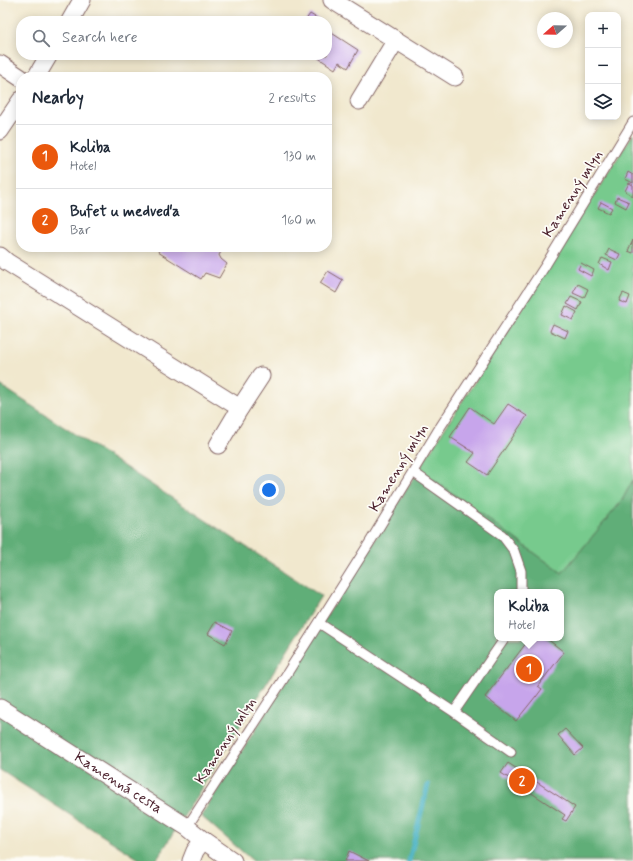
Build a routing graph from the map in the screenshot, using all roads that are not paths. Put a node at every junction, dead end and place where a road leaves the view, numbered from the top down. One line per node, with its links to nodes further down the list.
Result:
1 (82, 0): 3 (street)
2 (332, 0): 4 (street)
3 (73, 16)
4 (396, 40): 9 (street); 10 (street)
5 (46, 60): 7 (street)
6 (0, 64): 8 (street)
7 (39, 72)
8 (16, 75)
9 (455, 77)
10 (359, 101)
11 (16, 107): 13 (street)
12 (633, 122): 18 (lane, Kamenný mlyn)
13 (0, 131)
14 (0, 256): 16 (street)
15 (261, 376): 16 (street)
16 (240, 408): 17 (street)
17 (218, 445)
18 (413, 472): 19 (lane); 20 (lane, Kamenný mlyn)
19 (521, 589)
20 (319, 623): 23 (lane); 25 (lane, Kamenný mlyn)
21 (503, 641): 23 (lane)
22 (0, 708): 25 (street, Kamenná cesta)
23 (454, 712): 24 (lane)
24 (511, 752)
25 (187, 827): 26 (street, Kamenná cesta)
26 (203, 840): 27 (street); 28 (street, Kamenná cesta)
27 (191, 861)
28 (233, 861)

